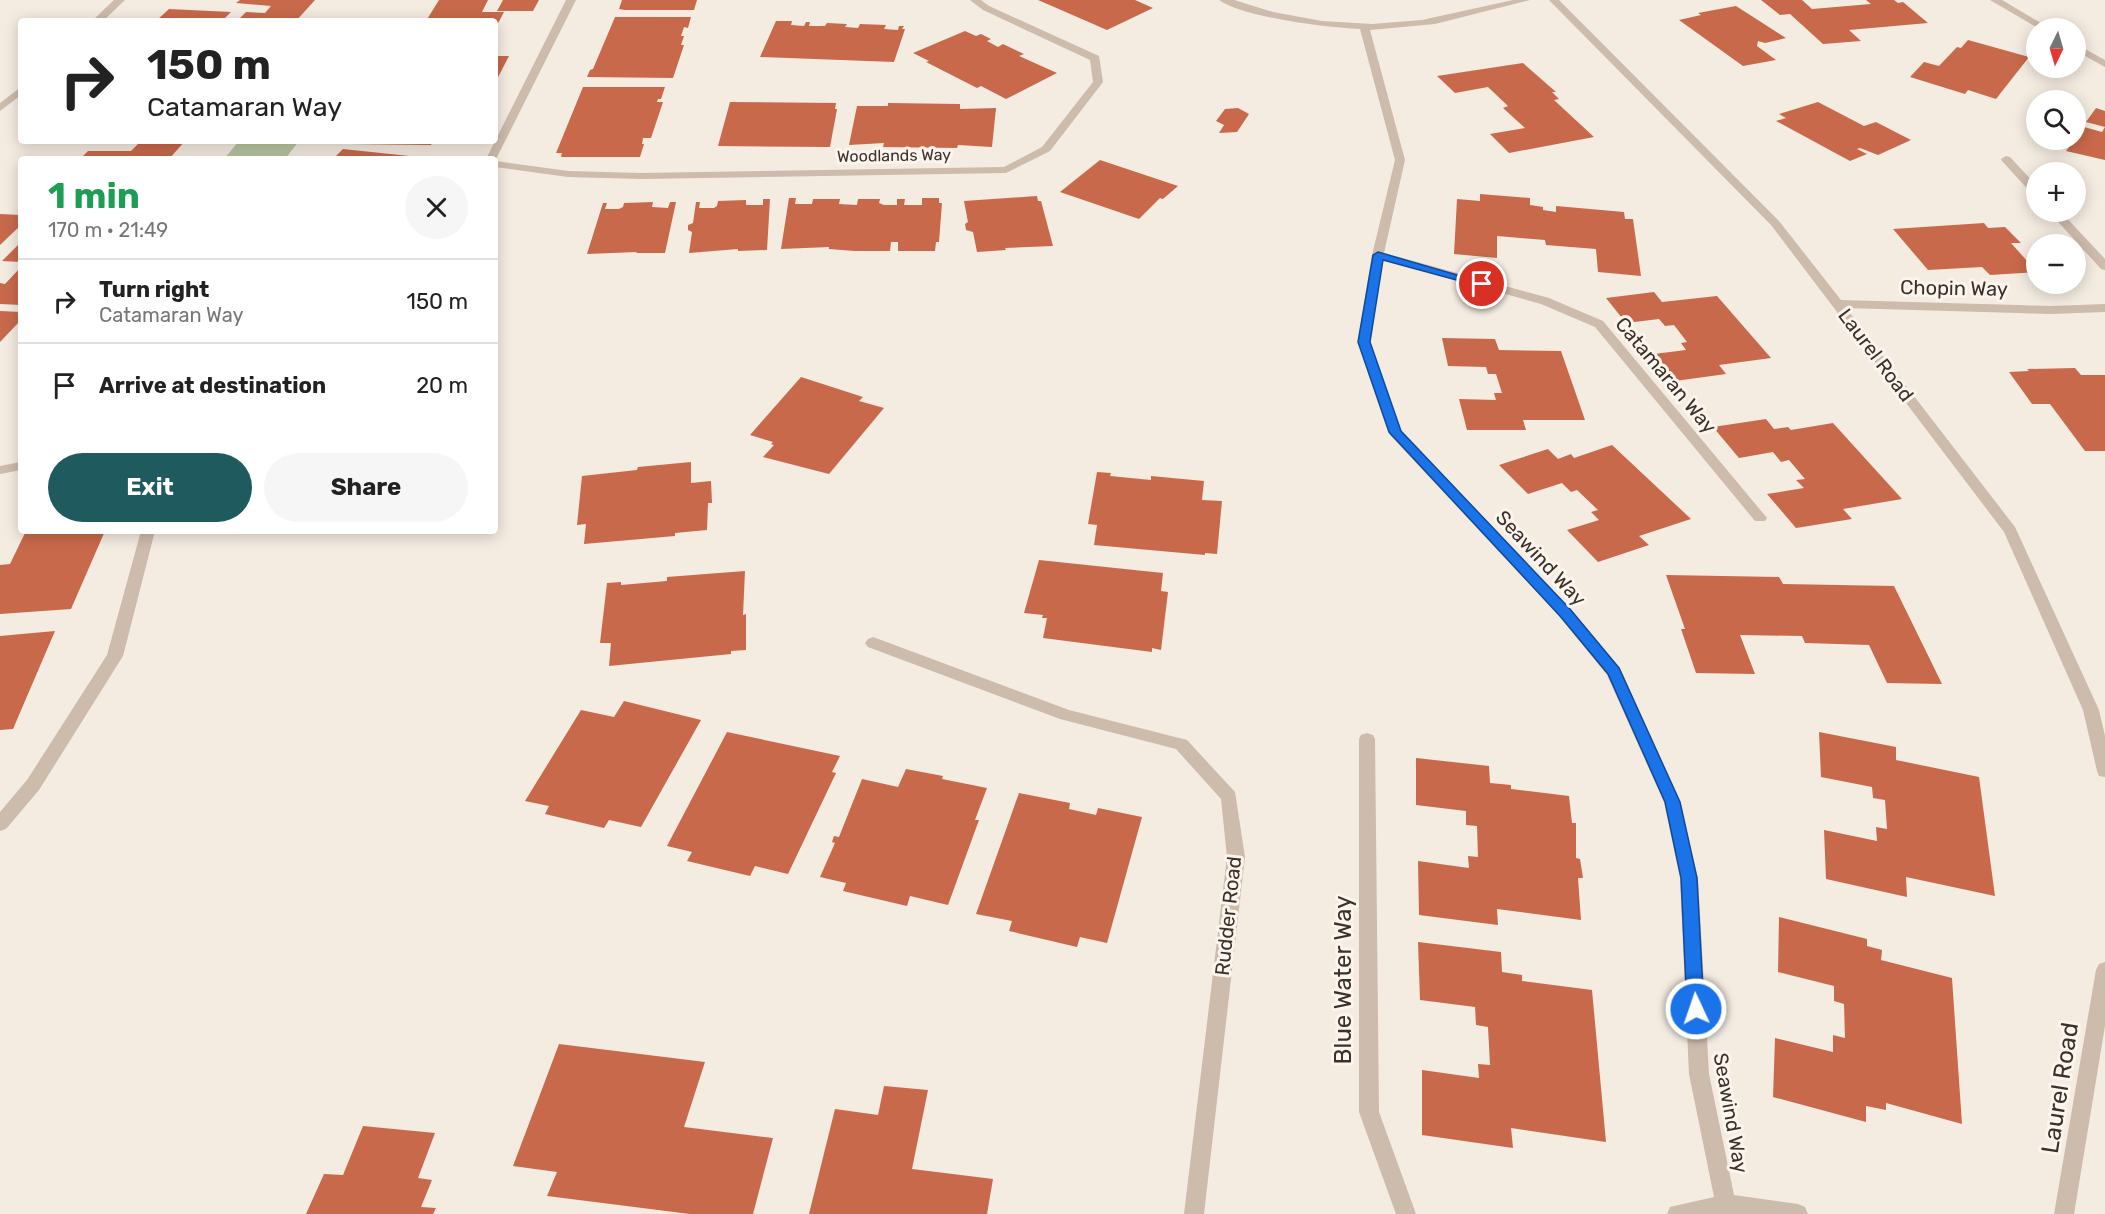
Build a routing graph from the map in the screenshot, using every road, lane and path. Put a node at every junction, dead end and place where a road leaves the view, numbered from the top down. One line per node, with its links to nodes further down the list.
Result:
1 (120, 0): 8 (street)
2 (571, 0): 15 (street)
3 (975, 0): 17 (street, Woodlands Way)
4 (1224, 0): 10 (street)
5 (1525, 0): 10 (street)
6 (1554, 0): 22 (street, Laurel Road)
7 (1995, 0): 9 (street)
8 (100, 18)
9 (2026, 18)
10 (1364, 27): 20 (street, Seawind Way)
11 (2086, 53): 12 (street)
12 (2105, 64)
13 (18, 93): 14 (street)
14 (0, 108)
15 (493, 156)
16 (2006, 159): 18 (street)
17 (498, 164)
18 (2026, 180)
19 (2064, 222): 21 (street)
20 (1378, 255): 26 (street, Catamaran Way); 33 (street, Seawind Way)
21 (2105, 266)
22 (1837, 304): 23 (street, Chopin Way); 30 (street, Laurel Road)
23 (2105, 308)
24 (18, 467): 25 (street)
25 (0, 470)
26 (1760, 518)
27 (147, 534): 31 (street)
28 (873, 643): 34 (street, Rudder Road)
29 (1366, 739): 35 (street, Blue Water Way)
30 (2105, 771)
31 (0, 824)
32 (2105, 970): 38 (street, Laurel Road)
33 (1726, 1204): 36 (street); 37 (street)
34 (1194, 1214)
35 (1406, 1214)
36 (1677, 1214)
37 (1798, 1214)
38 (2064, 1214)

